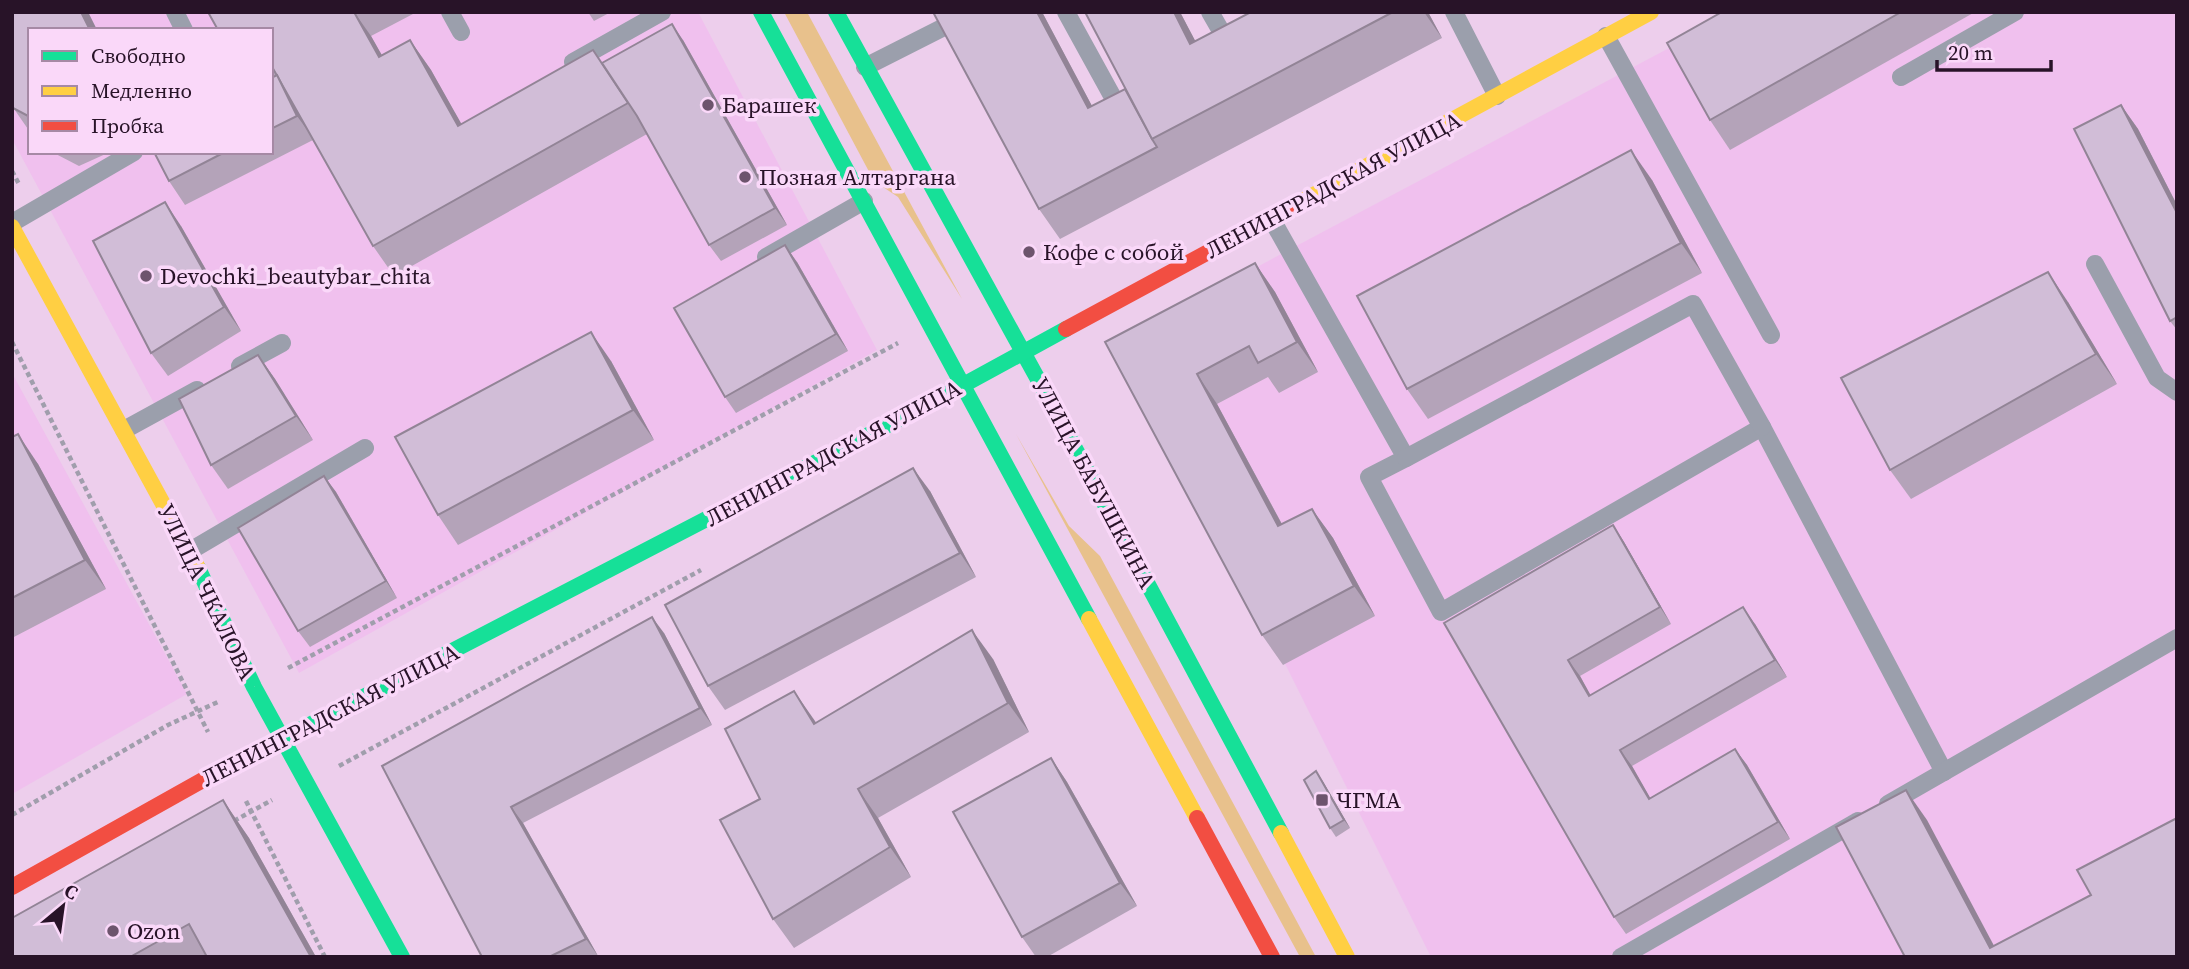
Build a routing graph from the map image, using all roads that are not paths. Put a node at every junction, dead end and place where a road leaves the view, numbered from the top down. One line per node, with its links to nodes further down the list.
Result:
1 (175, 12): 12 (lane)
2 (450, 12): 13 (lane)
3 (662, 12): 17 (lane)
4 (761, 12): 22 (main road)
5 (836, 12): 16 (main road, УЛИЦА БАБУШКИНА)
6 (1066, 12): 20 (lane)
7 (1210, 12): 14 (lane)
8 (1454, 12): 19 (lane)
9 (1651, 12): 15 (main road, ЛЕНИНГРАДСКАЯ УЛИЦА)
10 (2015, 12): 18 (lane)
11 (946, 26): 16 (lane)
12 (183, 28)
13 (461, 32)
14 (1250, 33)
15 (1606, 36): 19 (main road, ЛЕНИНГРАДСКАЯ УЛИЦА); 27 (lane)
16 (865, 66): 29 (main road, УЛИЦА БАБУШКИНА)
17 (555, 72)
18 (1901, 77)
19 (1497, 96): 23 (main road, ЛЕНИНГРАДСКАЯ УЛИЦА)
20 (1121, 112)
21 (131, 154): 24 (lane)
22 (863, 201): 25 (lane); 30 (main road)
23 (1272, 218): 29 (main road, ЛЕНИНГРАДСКАЯ УЛИЦА); 35 (lane)
24 (12, 225): 33 (main road, УЛИЦА ЧКАЛОВА)
25 (755, 263)
26 (2095, 264): 31 (lane)
27 (1771, 335)
28 (282, 342): 33 (lane)
29 (1024, 353): 30 (main road, ЛЕНИНГРАДСКАЯ УЛИЦА); 43 (main road, УЛИЦА БАБУШКИНА)
30 (963, 385): 38 (main road, ЛЕНИНГРАДСКАЯ УЛИЦА); 42 (main road)
31 (2177, 392)
32 (1762, 427): 35 (lane); 35 (lane); 39 (lane)
33 (124, 430): 36 (main road, УЛИЦА ЧКАЛОВА)
34 (365, 448): 36 (lane)
35 (1406, 458)
36 (190, 551): 38 (main road, УЛИЦА ЧКАЛОВА)
37 (2177, 638): 39 (lane)
38 (282, 740): 40 (main road, ЛЕНИНГРАДСКАЯ УЛИЦА); 41 (main road, УЛИЦА ЧКАЛОВА)
39 (1944, 772): 44 (lane)
40 (12, 887)
41 (402, 957)
42 (1272, 957)
43 (1347, 957)
44 (1621, 957)

